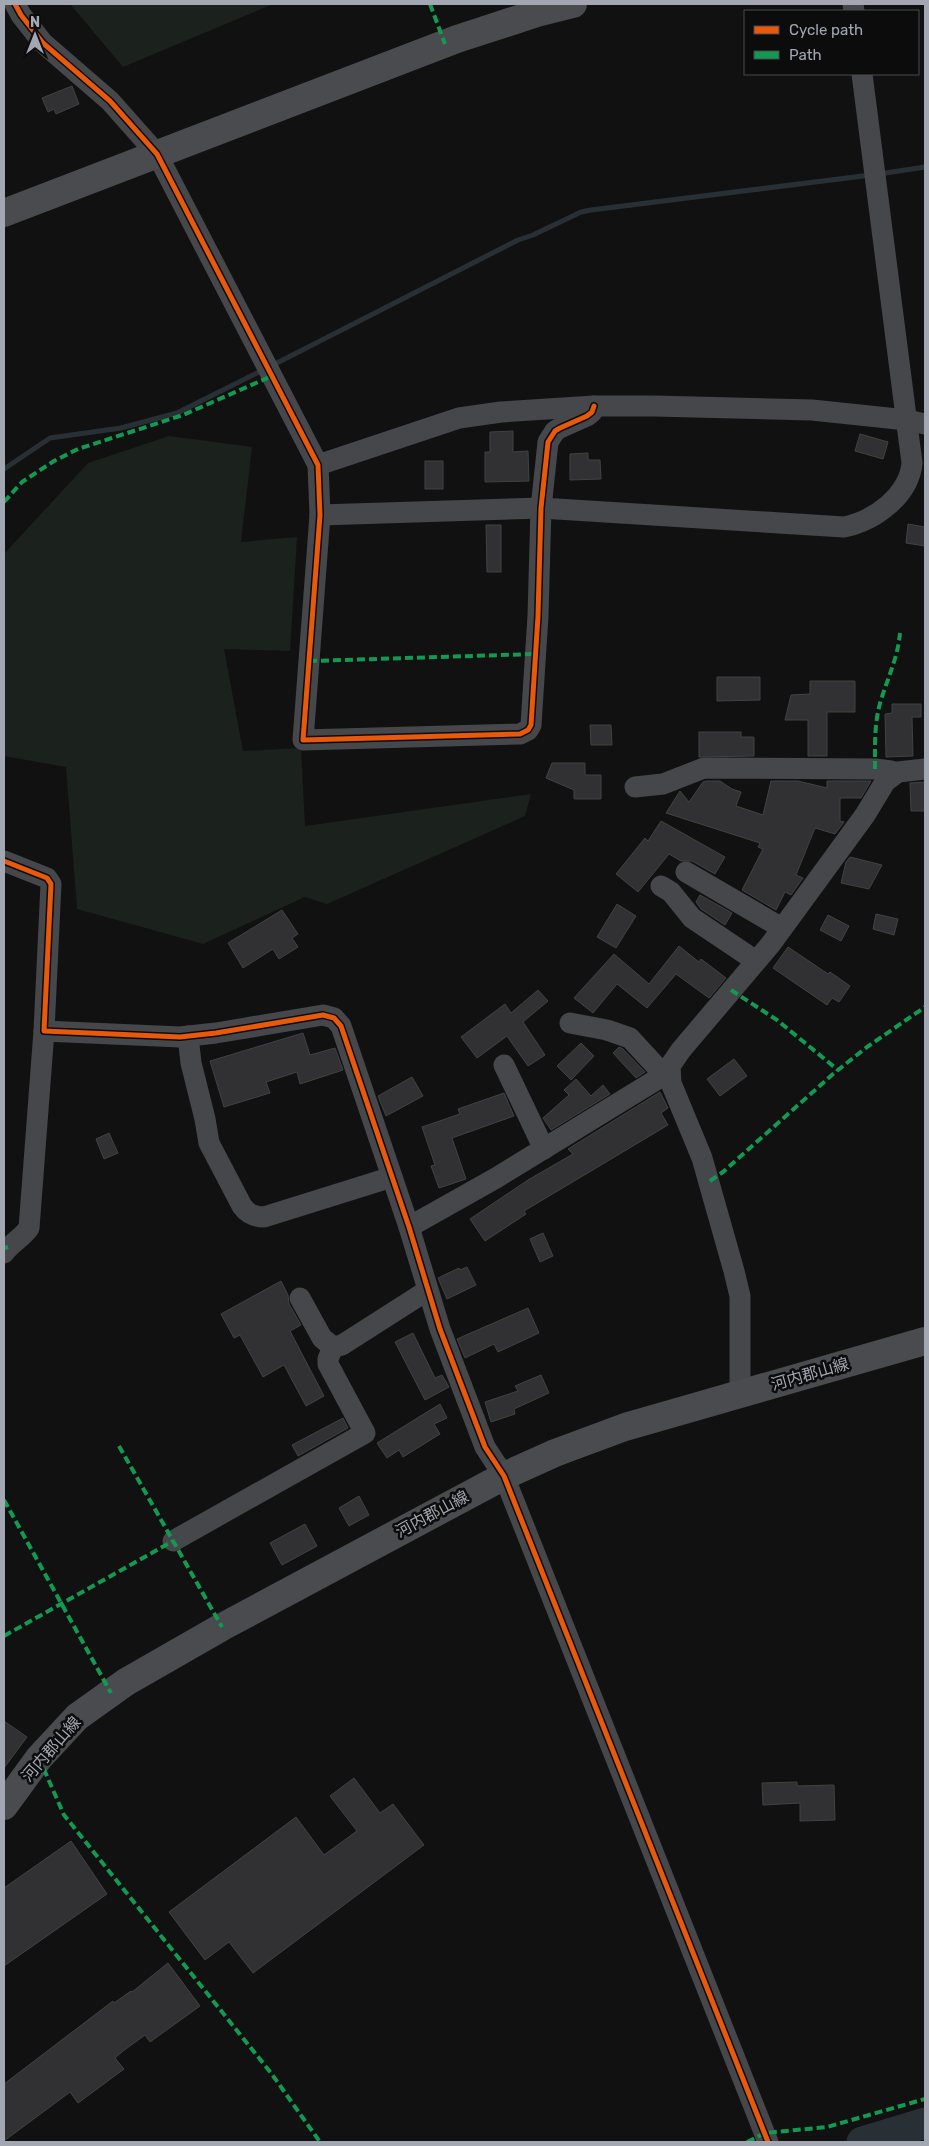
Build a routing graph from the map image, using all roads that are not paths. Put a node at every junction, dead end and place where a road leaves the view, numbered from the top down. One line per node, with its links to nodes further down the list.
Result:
1 (15, 4): 4 (street)
2 (574, 4): 4 (main road)
3 (862, 75): 7 (street)
4 (157, 154): 5 (main road); 8 (street)
5 (4, 214)
6 (594, 406): 7 (street); 8 (street); 9 (street)
7 (916, 422): 9 (street)
8 (318, 465): 10 (street)
9 (541, 508): 10 (street); 10 (street)
10 (320, 515)
11 (925, 769): 12 (street)
12 (895, 774): 13 (street); 17 (street)
13 (634, 787)
14 (4, 861): 20 (street)
15 (686, 872): 17 (street)
16 (661, 886): 18 (street)
17 (782, 928): 18 (street)
18 (756, 961): 23 (street)
19 (570, 1023): 23 (street)
20 (44, 1030): 21 (street); 27 (street)
21 (188, 1036): 25 (street); 25 (street)
22 (504, 1065): 24 (street)
23 (666, 1073): 24 (street); 32 (street)
24 (544, 1149): 26 (street)
25 (392, 1177): 26 (street)
26 (409, 1226): 28 (street)
27 (4, 1253)
28 (428, 1290): 31 (street); 33 (street)
29 (300, 1298): 31 (street)
30 (925, 1341): 32 (main road, 河内郡山線)
31 (334, 1347): 34 (street)
32 (742, 1393): 33 (main road, 河内郡山線)
33 (504, 1476): 35 (main road, 河内郡山線); 36 (street)
34 (173, 1542)
35 (4, 1806)
36 (767, 2140)

